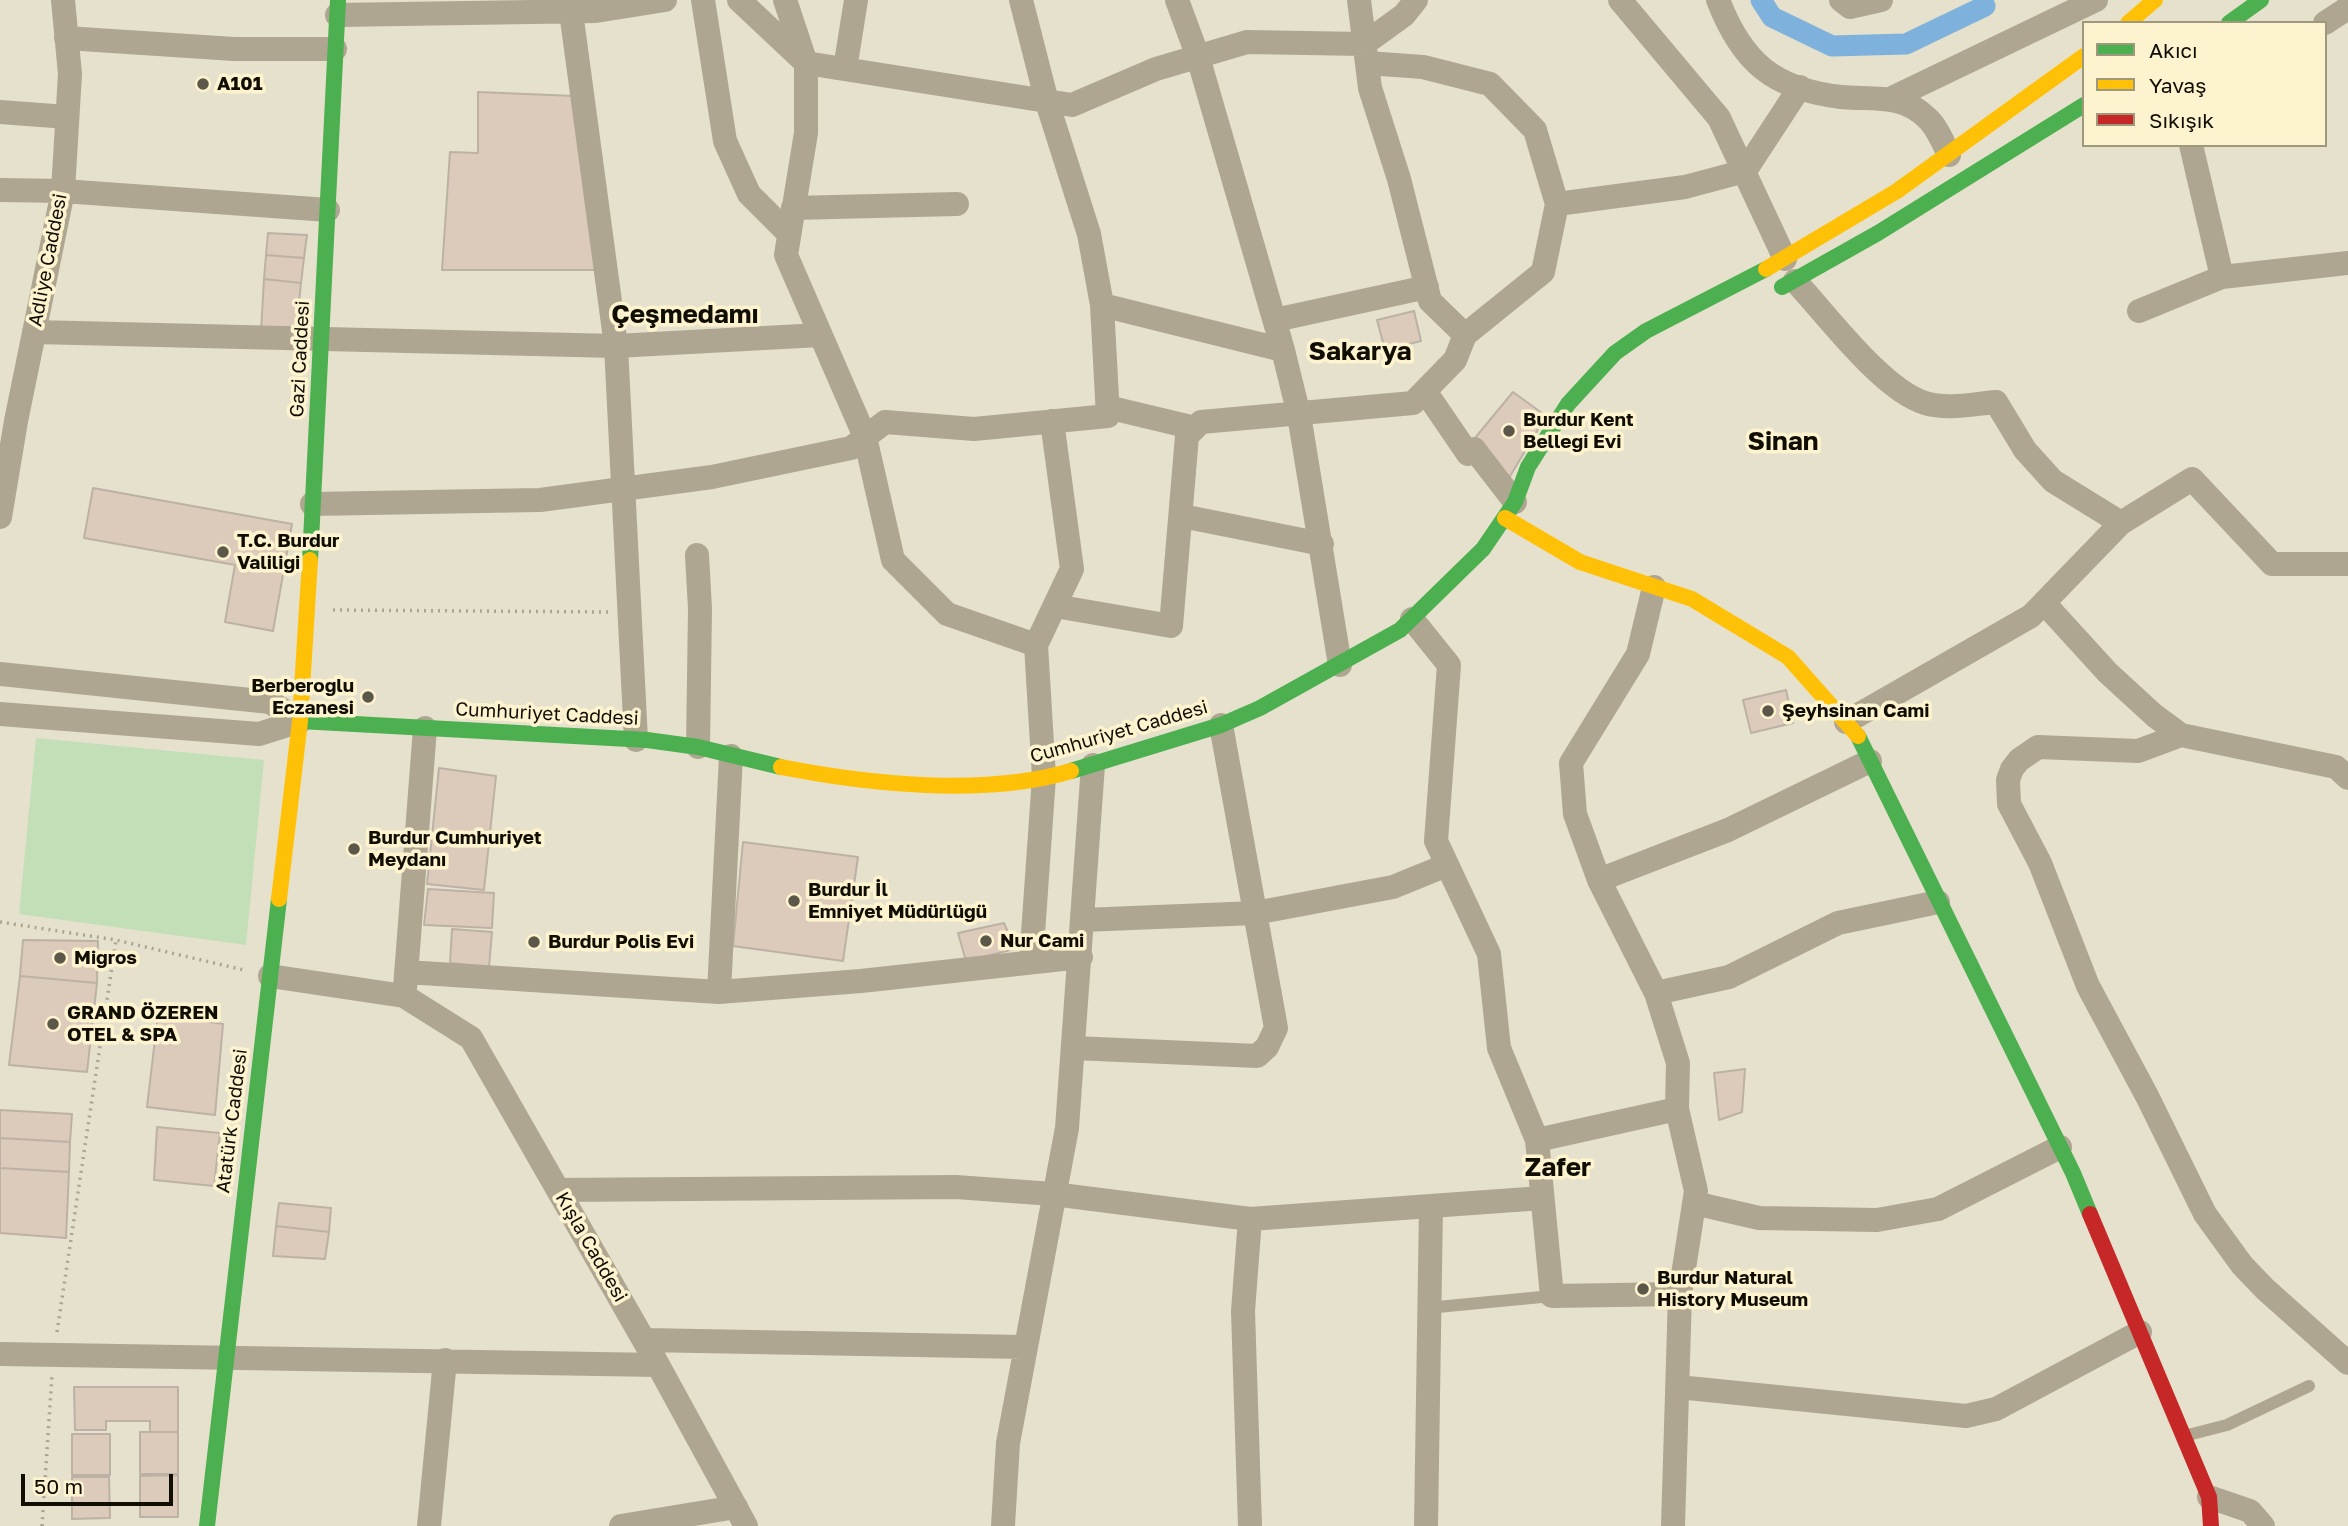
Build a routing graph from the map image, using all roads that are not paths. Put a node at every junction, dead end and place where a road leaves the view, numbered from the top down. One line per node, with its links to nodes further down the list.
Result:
1 (63, 0): 25 (street, Adliye Caddesi)
2 (663, 0): 21 (street)
3 (703, 0): 47 (street)
4 (739, 0): 30 (street)
5 (785, 0): 30 (street)
6 (856, 0): 31 (street)
7 (1021, 0): 34 (street)
8 (1177, 0): 28 (street)
9 (1359, 0): 27 (street)
10 (1416, 0): 27 (street)
11 (1620, 0): 40 (street)
12 (1718, 0): 32 (street)
13 (1841, 0): 14 (street)
14 (1881, 0)
15 (2096, 0): 33 (street)
16 (2120, 0): 22 (street)
17 (337, 7): 18 (street); 26 (main road, Gazi Caddesi)
18 (464, 7): 21 (street)
19 (2259, 7): 23 (main road)
20 (2348, 8): 24 (street)
21 (571, 12): 60 (street)
22 (2143, 15)
23 (2233, 21)
24 (2327, 22)
25 (66, 38): 26 (street); 37 (street, Adliye Caddesi)
26 (335, 49): 46 (main road, Gazi Caddesi)
27 (1365, 54): 28 (street); 44 (street); 51 (street)
28 (1198, 57): 34 (street); 55 (street)
29 (2082, 57): 39 (main road)
30 (806, 63): 31 (street); 45 (street)
31 (845, 69): 34 (street)
32 (1800, 87): 33 (street); 40 (street)
33 (1892, 98): 39 (street)
34 (1046, 102): 53 (street)
35 (2082, 106): 49 (main road)
36 (0, 112): 37 (street)
37 (68, 117): 42 (street, Adliye Caddesi)
38 (2190, 147): 50 (street)
39 (1949, 155): 49 (main road)
40 (1745, 171): 44 (street); 49 (street)
41 (0, 190): 42 (street)
42 (63, 191): 46 (street); 56 (street, Adliye Caddesi)
43 (957, 204): 45 (street)
44 (1557, 204): 58 (street)
45 (793, 208): 47 (street)
46 (328, 210): 59 (main road, Gazi Caddesi)
47 (789, 234): 57 (street)
48 (2348, 263): 50 (street)
49 (1790, 270): 52 (main road); 72 (main road); 75 (street)
50 (2222, 277): 54 (street)
51 (1427, 287): 55 (street); 58 (street)
52 (1772, 292)
53 (1102, 305): 61 (street); 63 (street)
54 (2139, 311)
55 (1275, 320): 61 (street)
56 (34, 332): 59 (street); 65 (street, Adliye Caddesi)
57 (820, 335): 60 (street); 68 (street)
58 (1465, 335): 62 (street)
59 (323, 338): 60 (street); 71 (main road, Gazi Caddesi)
60 (616, 346): 70 (street)
61 (1283, 350): 64 (street)
62 (1425, 391): 64 (street); 72 (street)
63 (1107, 407): 66 (street); 67 (street)
64 (1299, 415): 67 (street); 76 (street)
65 (8, 420): 74 (street, Adliye Caddesi)
66 (1052, 421): 68 (street); 81 (street)
67 (1195, 428): 73 (street)
68 (864, 437): 70 (street); 83 (street)
69 (1544, 476): 72 (main road)
70 (623, 489): 71 (street); 92 (street)
71 (312, 504): 87 (main road, Gazi Caddesi)
72 (1510, 510): 79 (main road); 82 (main road, Cumhuriyet Caddesi)
73 (1182, 516): 76 (street); 81 (street)
74 (0, 517)
75 (2121, 523): 78 (street); 80 (street)
76 (1322, 544): 84 (street)
77 (697, 555): 93 (street)
78 (2348, 564)
79 (1654, 587): 88 (main road); 100 (street)
80 (2045, 604): 88 (street); 91 (street)
81 (1055, 606): 83 (street)
82 (1412, 619): 84 (main road, Cumhuriyet Caddesi); 99 (street)
83 (1036, 645): 97 (street)
84 (1340, 664): 89 (main road, Cumhuriyet Caddesi)
85 (0, 674): 87 (street)
86 (0, 714): 87 (street)
87 (300, 721): 90 (main road, Cumhuriyet Caddesi); 106 (main road, Atatürk Caddesi)
88 (1846, 722): 95 (main road)
89 (1221, 725): 96 (main road, Cumhuriyet Caddesi); 102 (street)
90 (425, 728): 92 (main road, Cumhuriyet Caddesi); 107 (street)
91 (2181, 735): 98 (street); 129 (street)
92 (636, 740): 93 (main road, Cumhuriyet Caddesi)
93 (698, 747): 94 (main road, Cumhuriyet Caddesi)
94 (731, 756): 97 (main road, Cumhuriyet Caddesi); 108 (street)
95 (1870, 761): 100 (street); 101 (main road)
96 (1093, 765): 97 (main road, Cumhuriyet Caddesi); 103 (street)
97 (1044, 777): 105 (street)
98 (2348, 778)
99 (1447, 865): 102 (street); 112 (street)
100 (1599, 880): 109 (street)
101 (1938, 902): 109 (street); 113 (main road)
102 (1255, 914): 103 (street); 110 (street)
103 (1083, 920): 104 (street)
104 (1082, 957): 105 (street); 110 (street)
105 (1031, 962): 108 (street)
106 (270, 976): 107 (street); 127 (main road, Atatürk Caddesi)
107 (405, 984): 108 (street); 114 (street, Kışla Caddesi)
108 (719, 992)
109 (1656, 993): 111 (street)
110 (1074, 1048): 115 (street)
111 (1677, 1109): 112 (street); 117 (street)
112 (1537, 1140): 116 (street)
113 (2060, 1147): 117 (street); 123 (main road)
114 (558, 1190): 115 (street); 124 (street, Kışla Caddesi)
115 (1053, 1194): 119 (street); 125 (street)
116 (1542, 1198): 118 (street); 121 (street)
117 (1694, 1203): 120 (street)
118 (1431, 1206): 119 (street); 122 (street)
119 (1250, 1219): 140 (street)
120 (1680, 1294): 121 (street); 132 (street)
121 (1552, 1296): 122 (lane)
122 (1427, 1308): 141 (street)
123 (2140, 1332): 132 (street); 133 (main road)
124 (644, 1340): 125 (street); 130 (street, Kışla Caddesi)
125 (1024, 1347): 139 (street)
126 (0, 1354): 127 (street)
127 (225, 1356): 128 (street); 136 (main road, Atatürk Caddesi)
128 (445, 1360): 130 (street); 137 (street)
129 (2348, 1363)
130 (658, 1365): 135 (street, Kışla Caddesi)
131 (2309, 1386): 133 (lane)
132 (1678, 1387): 142 (street)
133 (2184, 1436): 134 (main road)
134 (2209, 1497): 143 (main road); 144 (street)
135 (741, 1516): 138 (street)
136 (207, 1526)
137 (429, 1526)
138 (621, 1526)
139 (1003, 1526)
140 (1250, 1526)
141 (1426, 1526)
142 (1673, 1526)
143 (2211, 1526)
144 (2263, 1526)

